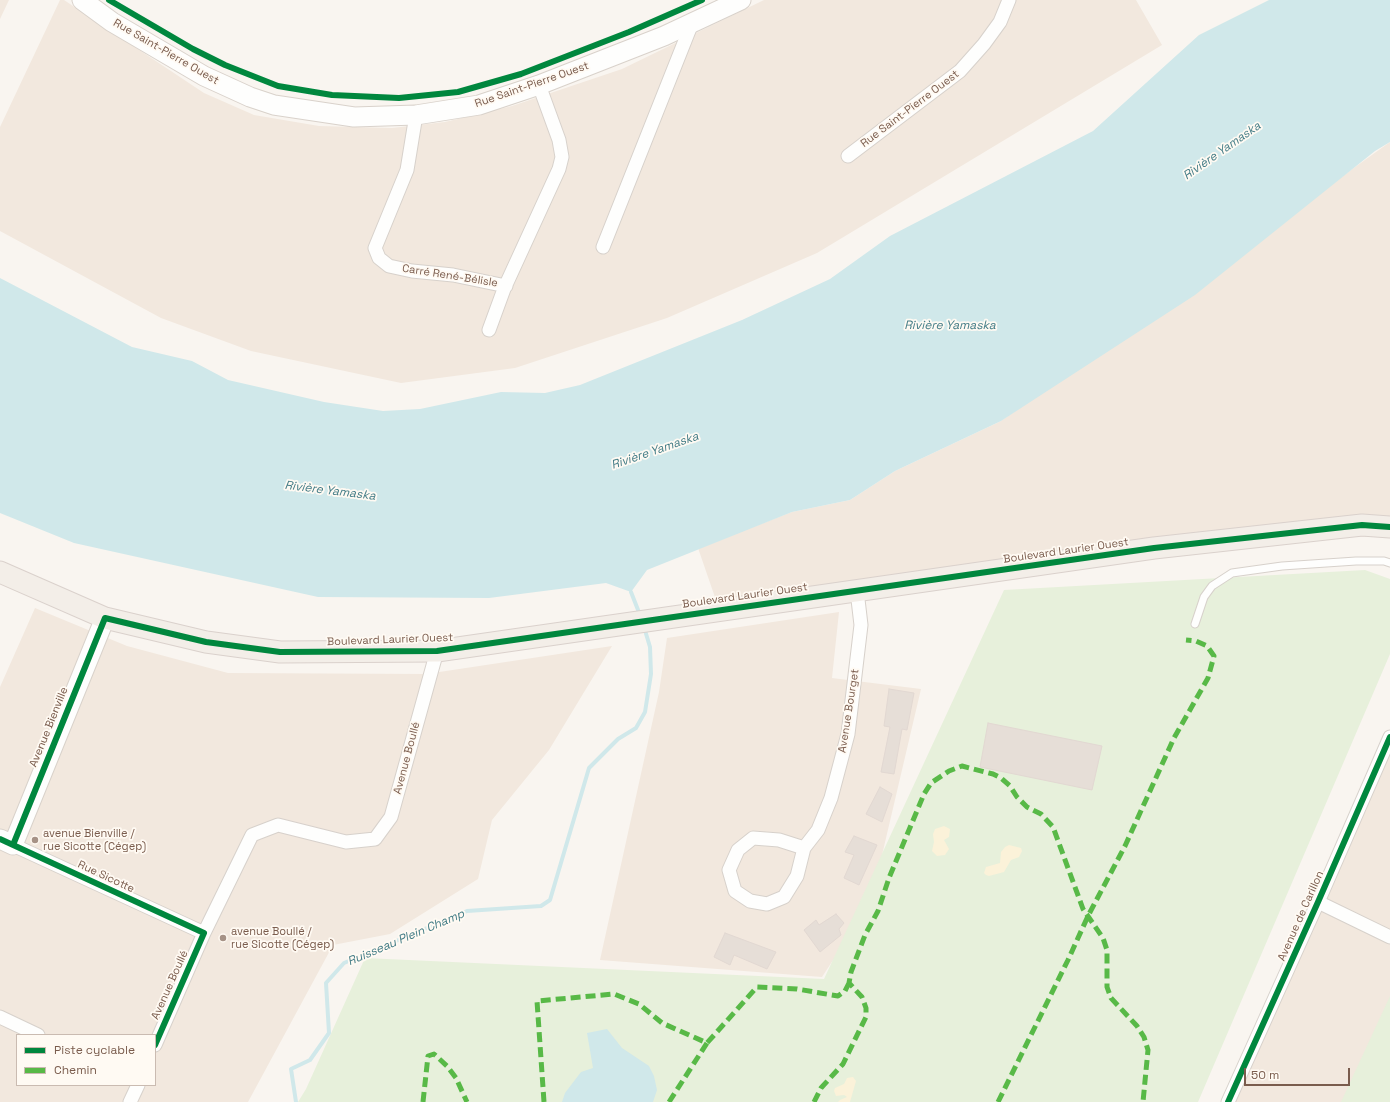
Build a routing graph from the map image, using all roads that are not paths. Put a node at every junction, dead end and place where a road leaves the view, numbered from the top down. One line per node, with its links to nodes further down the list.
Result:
1 (82, 0): 6 (street, Rue Saint-Pierre Ouest)
2 (741, 0): 4 (street, Rue Saint-Pierre Ouest)
3 (1009, 0): 7 (street, Rue Saint-Pierre Ouest)
4 (692, 23): 5 (street, Rue Saint-Pierre Ouest); 8 (street)
5 (538, 85): 6 (street, Rue Saint-Pierre Ouest); 9 (street, Carré René-Bélisle)
6 (416, 115): 9 (street, Carré René-Bélisle)
7 (848, 156)
8 (603, 247)
9 (506, 286): 10 (street, Carré René-Bélisle)
10 (489, 330)
11 (1390, 527): 14 (main road, Boulevard Laurier Ouest)
12 (1390, 563): 16 (lane)
13 (0, 572): 15 (main road, Boulevard Laurier Ouest)
14 (858, 590): 17 (main road, Boulevard Laurier Ouest); 20 (street, Avenue Bourget)
15 (105, 618): 17 (main road, Boulevard Laurier Ouest); 19 (street, Avenue Bienville)
16 (1194, 624)
17 (437, 651): 22 (street, Avenue Boullé)
18 (1390, 737): 21 (street, Avenue de Carillon)
19 (6, 842): 22 (street, Rue Sicotte)
20 (804, 848): 20 (street, Avenue Bourget)
21 (1318, 902): 23 (street); 29 (street, Avenue de Carillon)
22 (204, 933): 26 (street, Avenue Boullé)
23 (1390, 937)
24 (0, 1017): 25 (street)
25 (36, 1034)
26 (156, 1043)
27 (138, 1086): 28 (street)
28 (130, 1102)
29 (1228, 1102)

